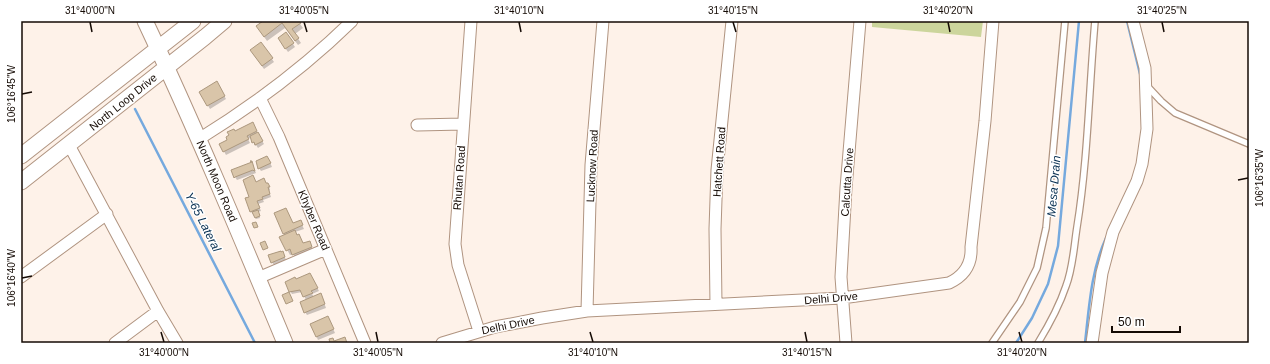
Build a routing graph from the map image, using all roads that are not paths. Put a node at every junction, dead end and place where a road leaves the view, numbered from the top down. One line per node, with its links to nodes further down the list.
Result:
1 (145, 21): 13 (main road, North Moon Road)
2 (192, 21): 13 (main road, North Loop Drive)
3 (224, 21): 14 (main road, North Loop Drive)
4 (352, 21): 16 (street)
5 (471, 21): 17 (street, Rhutan Road)
6 (603, 21): 31 (street, Lucknow Road)
7 (732, 21): 29 (street, Hatchett Road)
8 (860, 21): 28 (street, Calcutta Drive)
9 (993, 21): 28 (street, Delhi Drive)
10 (1065, 21): 39 (lane)
11 (1094, 21): 40 (lane)
12 (1133, 21): 15 (street)
13 (158, 49): 14 (main road, North Moon Road); 22 (main road, North Loop Drive)
14 (167, 66): 19 (main road, North Moon Road); 21 (main road, North Loop Drive)
15 (1146, 84): 20 (lane); 41 (street)
16 (260, 98): 19 (street); 25 (street, Khyber Road)
17 (463, 124): 18 (street); 32 (street, Rhutan Road)
18 (417, 125)
19 (199, 139): 27 (main road, North Moon Road)
20 (1249, 144)
21 (69, 145): 23 (main road, North Loop Drive); 24 (street)
22 (21, 156)
23 (21, 182)
24 (107, 214): 26 (street); 30 (street)
25 (326, 249): 27 (street); 36 (street, Khyber Road)
26 (21, 277)
27 (258, 278): 35 (main road, North Moon Road)
28 (842, 298): 29 (street, Delhi Drive); 38 (street, Calcutta Drive)
29 (716, 304): 31 (street, Delhi Drive)
30 (158, 311): 33 (street); 34 (street)
31 (587, 311): 32 (street, Delhi Drive)
32 (479, 331): 37 (street, Delhi Drive)
33 (115, 343)
34 (177, 343)
35 (285, 343)
36 (365, 343)
37 (442, 343)
38 (846, 343)
39 (992, 343)
40 (1038, 343)
41 (1092, 343)

